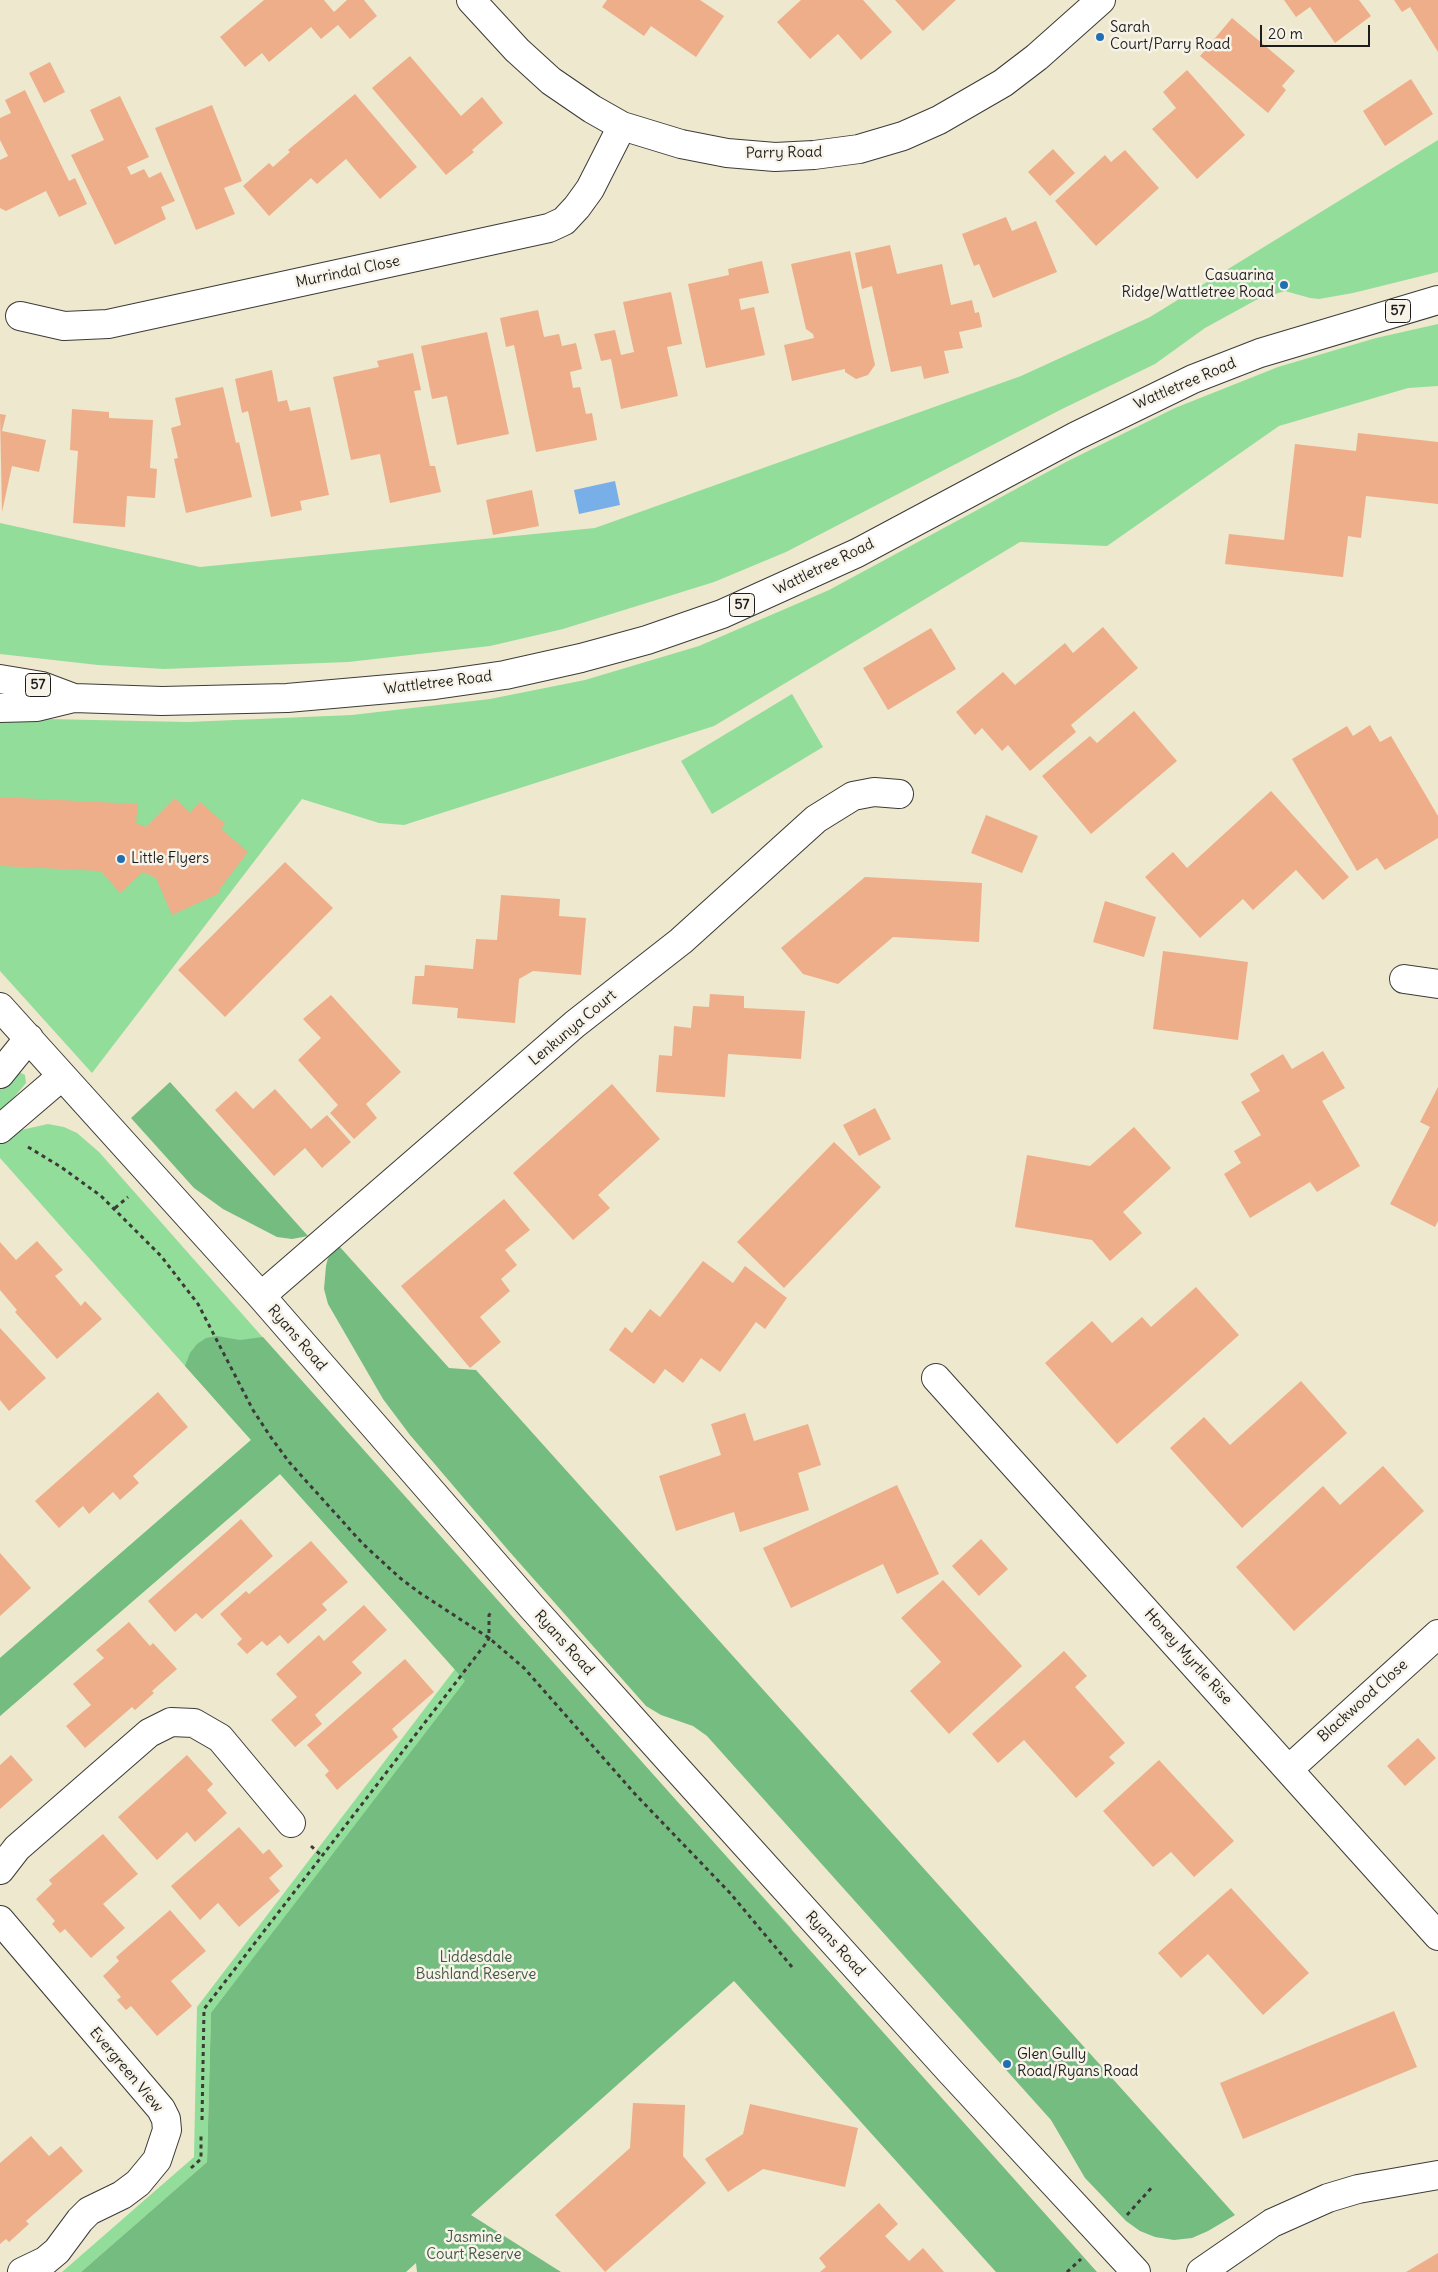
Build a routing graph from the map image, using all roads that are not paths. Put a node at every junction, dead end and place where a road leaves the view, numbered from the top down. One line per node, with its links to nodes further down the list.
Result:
1 (471, 0): 3 (street, Parry Road)
2 (1101, 0): 3 (street, Parry Road)
3 (622, 126): 6 (street, Murrindal Close)
4 (1438, 300): 7 (street, Wattletree Road / 57)
5 (1438, 310): 7 (street, Wattletree Road / 57)
6 (20, 316)
7 (1359, 323): 9 (street, Wattletree Road / 57)
8 (0, 679): 9 (street, Wattletree Road / 57)
9 (74, 698): 10 (street, Wattletree Road / 57)
10 (0, 708)
11 (900, 794): 19 (street, Lenkunya Court)
12 (1404, 979): 13 (street)
13 (1438, 984)
14 (0, 1007): 15 (street, Ryans Road)
15 (29, 1038): 16 (street); 17 (street, Ryans Road)
16 (0, 1074)
17 (62, 1076): 18 (street); 19 (street, Ryans Road)
18 (10, 1136)
19 (261, 1296): 29 (street, Ryans Road)
20 (936, 1378): 22 (street, Honey Myrtle Rise)
21 (1438, 1634): 22 (street, Blackwood Close)
22 (1289, 1769): 26 (street, Honey Myrtle Rise)
23 (291, 1823): 24 (street)
24 (0, 1870)
25 (0, 1920): 28 (street, Evergreen View)
26 (1438, 1936)
27 (1438, 2175): 30 (street)
28 (22, 2272)
29 (1136, 2272)
30 (1201, 2272)

